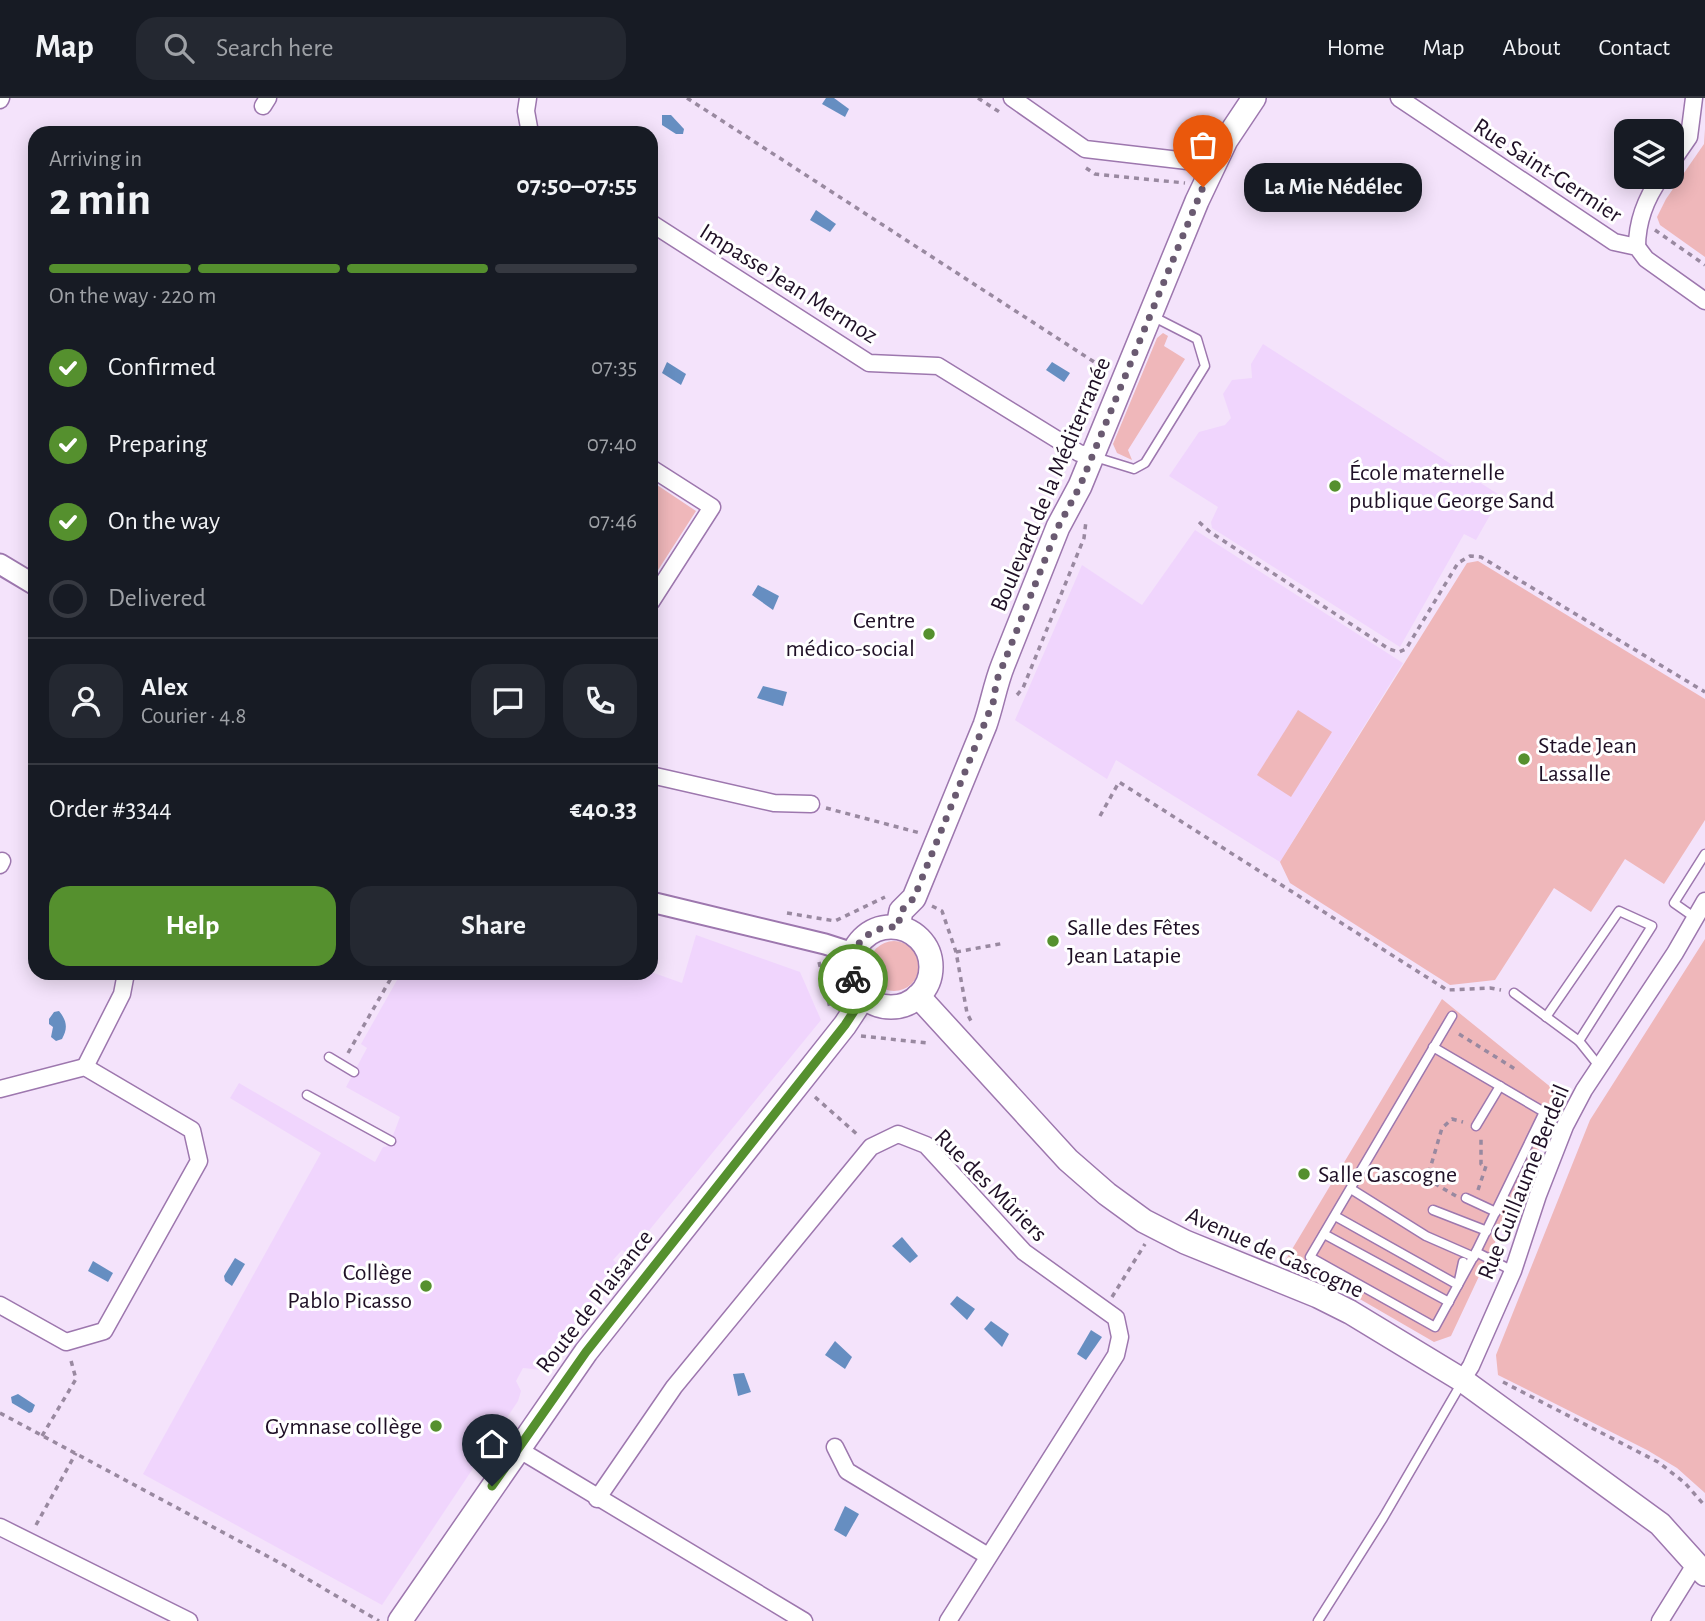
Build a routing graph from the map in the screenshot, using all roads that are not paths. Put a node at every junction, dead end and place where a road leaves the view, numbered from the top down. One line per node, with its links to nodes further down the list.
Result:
1 (528, 98): 6 (street)
2 (1012, 98): 8 (street)
3 (1254, 98): 8 (main road, Boulevard de la Méditerranée)
4 (1399, 98): 11 (street, Rue Saint-Germier)
5 (1694, 98): 7 (street)
6 (529, 126)
7 (1684, 144)
8 (1212, 169): 13 (main road, Boulevard de la Méditerranée)
9 (1653, 189): 11 (street)
10 (658, 227): 14 (street, Impasse Jean Mermoz)
11 (1637, 247): 12 (street, Rue Saint-Germier)
12 (1705, 302)
13 (1149, 315): 14 (main road, Boulevard de la Méditerranée); 14 (lane)
14 (1092, 456): 25 (main road, Boulevard de la Méditerranée)
15 (658, 472): 18 (street)
16 (0, 565): 17 (street)
17 (28, 581)
18 (658, 591)
19 (658, 777): 20 (street)
20 (811, 804)
21 (1705, 854): 24 (lane)
22 (1705, 901): 24 (street, Rue Guillaume Berdeil)
23 (658, 904): 26 (street)
24 (1694, 917): 36 (street, Rue Guillaume Berdeil)
25 (906, 931): 26 (main road); 29 (main road)
26 (853, 953): 30 (main road)
27 (125, 980): 37 (street)
28 (1514, 993): 32 (lane)
29 (918, 996): 30 (main road); 57 (main road, Avenue de Gascogne)
30 (874, 1001): 59 (main road, Route de Plaisance)
31 (1452, 1016): 34 (lane)
32 (1546, 1017): 33 (lane); 33 (lane)
33 (1580, 1041): 36 (lane)
34 (1433, 1048): 39 (lane); 44 (lane)
35 (329, 1057): 38 (lane)
36 (1599, 1066): 53 (street, Rue Guillaume Berdeil)
37 (85, 1067): 40 (street); 56 (street)
38 (354, 1072)
39 (1500, 1086): 42 (lane); 47 (lane)
40 (0, 1089)
41 (307, 1095): 43 (lane)
42 (1476, 1126)
43 (391, 1141)
44 (1351, 1189): 48 (lane); 51 (lane)
45 (1470, 1200): 47 (lane)
46 (1433, 1210): 49 (lane)
47 (1496, 1212): 49 (lane)
48 (1335, 1216): 50 (lane); 54 (lane)
49 (1487, 1231): 51 (lane)
50 (1324, 1234): 55 (lane); 55 (lane)
51 (1475, 1254): 53 (lane); 54 (lane)
52 (1462, 1262): 54 (lane)
53 (1513, 1271): 57 (street, Rue Guillaume Berdeil)
54 (1458, 1285): 55 (lane)
55 (1449, 1302)
56 (0, 1305)
57 (1462, 1380): 63 (main road, Avenue de Gascogne); 68 (lane)
58 (835, 1447): 62 (street)
59 (518, 1449): 60 (street); 65 (main road, Route de Plaisance)
60 (597, 1499): 62 (street, Rue des Mûriers); 66 (street)
61 (0, 1527): 64 (street)
62 (988, 1556): 67 (street, Rue des Mûriers)
63 (1700, 1569): 69 (street)
64 (189, 1621)
65 (400, 1621)
66 (804, 1621)
67 (948, 1621)
68 (1318, 1621)
69 (1660, 1621)

